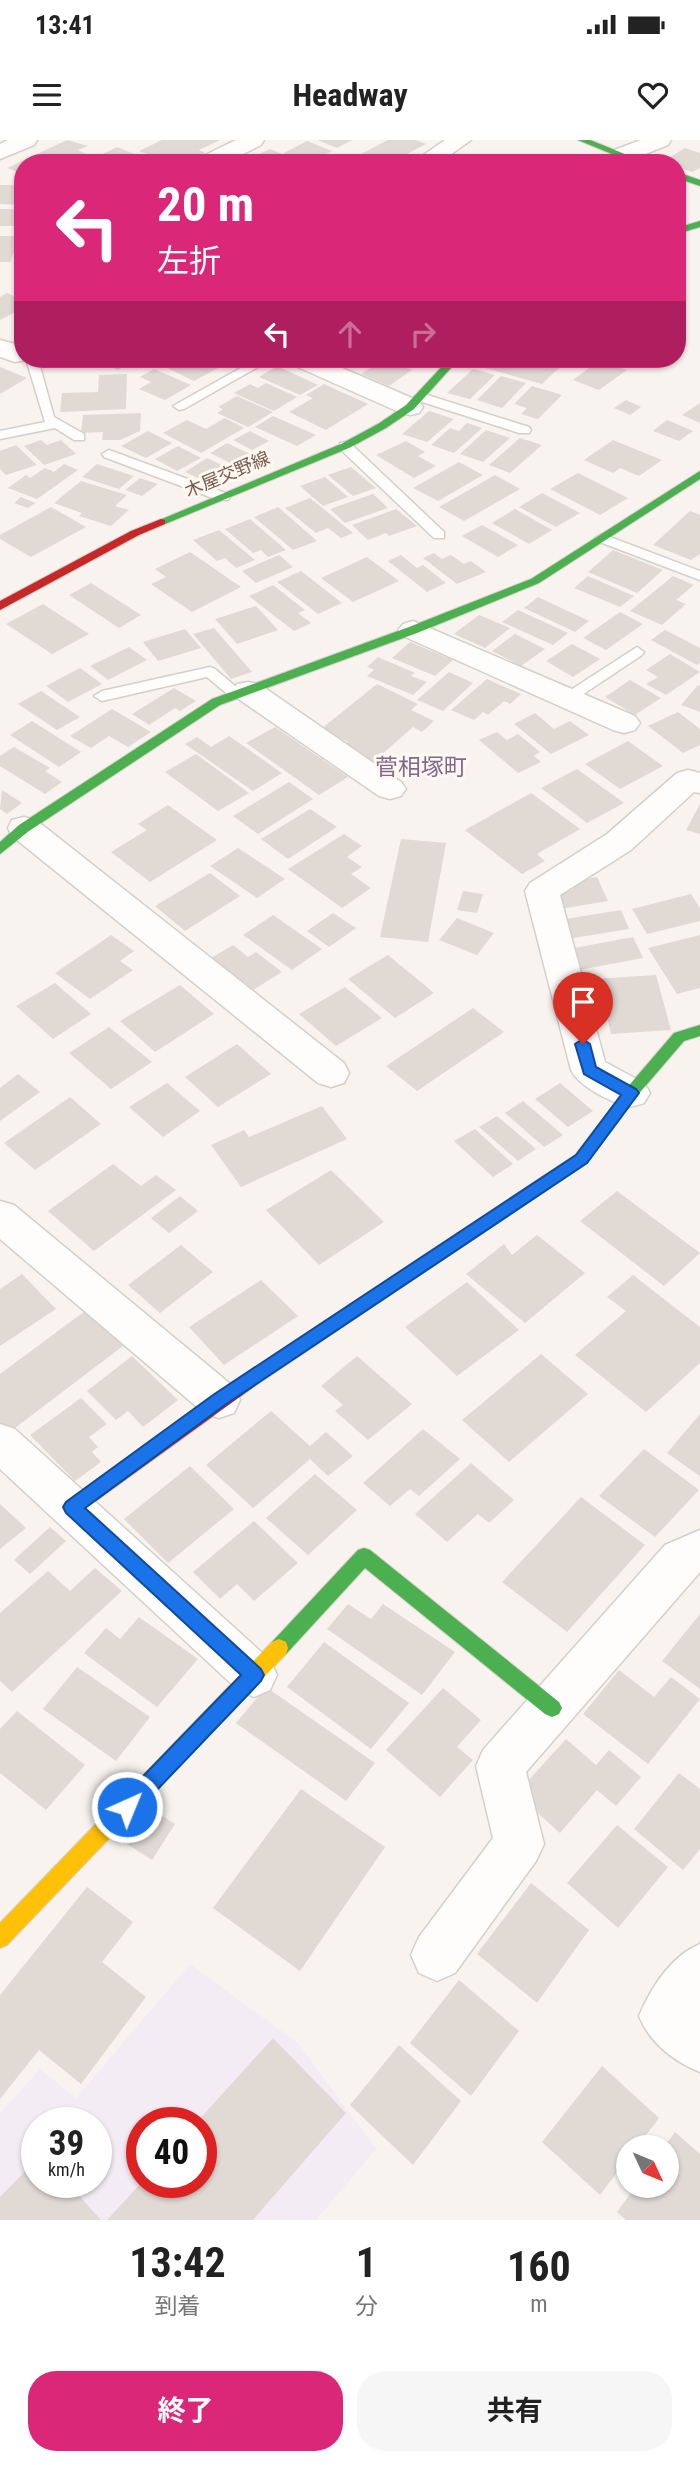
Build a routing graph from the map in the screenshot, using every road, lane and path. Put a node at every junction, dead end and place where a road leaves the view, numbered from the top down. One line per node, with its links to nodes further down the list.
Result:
1 (26, 140): 6 (street)
2 (253, 140): 7 (street)
3 (460, 140): 8 (street)
4 (582, 140): 9 (street)
5 (660, 140): 10 (street)
6 (0, 152)
7 (225, 154)
8 (438, 154)
9 (619, 154)
10 (625, 154)
11 (34, 368): 17 (lane)
12 (249, 368): 16 (lane)
13 (346, 368): 15 (street)
14 (446, 368): 15 (street, 木屋交野線)
15 (415, 402): 18 (lane); 21 (street, 木屋交野線)
16 (179, 406)
17 (57, 424): 19 (lane); 20 (lane)
18 (524, 430)
19 (0, 435)
20 (79, 436)
21 (345, 446): 24 (street, 木屋交野線); 25 (lane)
22 (109, 454): 24 (lane)
23 (700, 474): 26 (street)
24 (223, 497): 28 (street, 木屋交野線)
25 (439, 534)
26 (602, 538): 27 (lane); 29 (street)
27 (700, 576)
28 (0, 606)
29 (414, 630): 31 (street); 33 (street)
30 (637, 652): 33 (lane)
31 (243, 693): 32 (lane); 36 (street); 37 (street)
32 (102, 696)
33 (568, 698): 34 (street)
34 (624, 723)
35 (700, 783): 40 (street)
36 (390, 789)
37 (12, 839): 39 (street)
38 (700, 1030): 40 (street)
39 (331, 1073)
40 (631, 1093): 42 (street)
41 (0, 1216): 42 (street)
42 (219, 1400): 44 (street)
43 (0, 1442): 44 (street)
44 (72, 1507): 46 (street)
45 (700, 1550): 47 (street)
46 (254, 1675): 47 (street); 48 (street)
47 (552, 1708): 49 (street)
48 (0, 1938)
49 (437, 1955)
50 (700, 1970): 51 (street)
51 (700, 2046)

